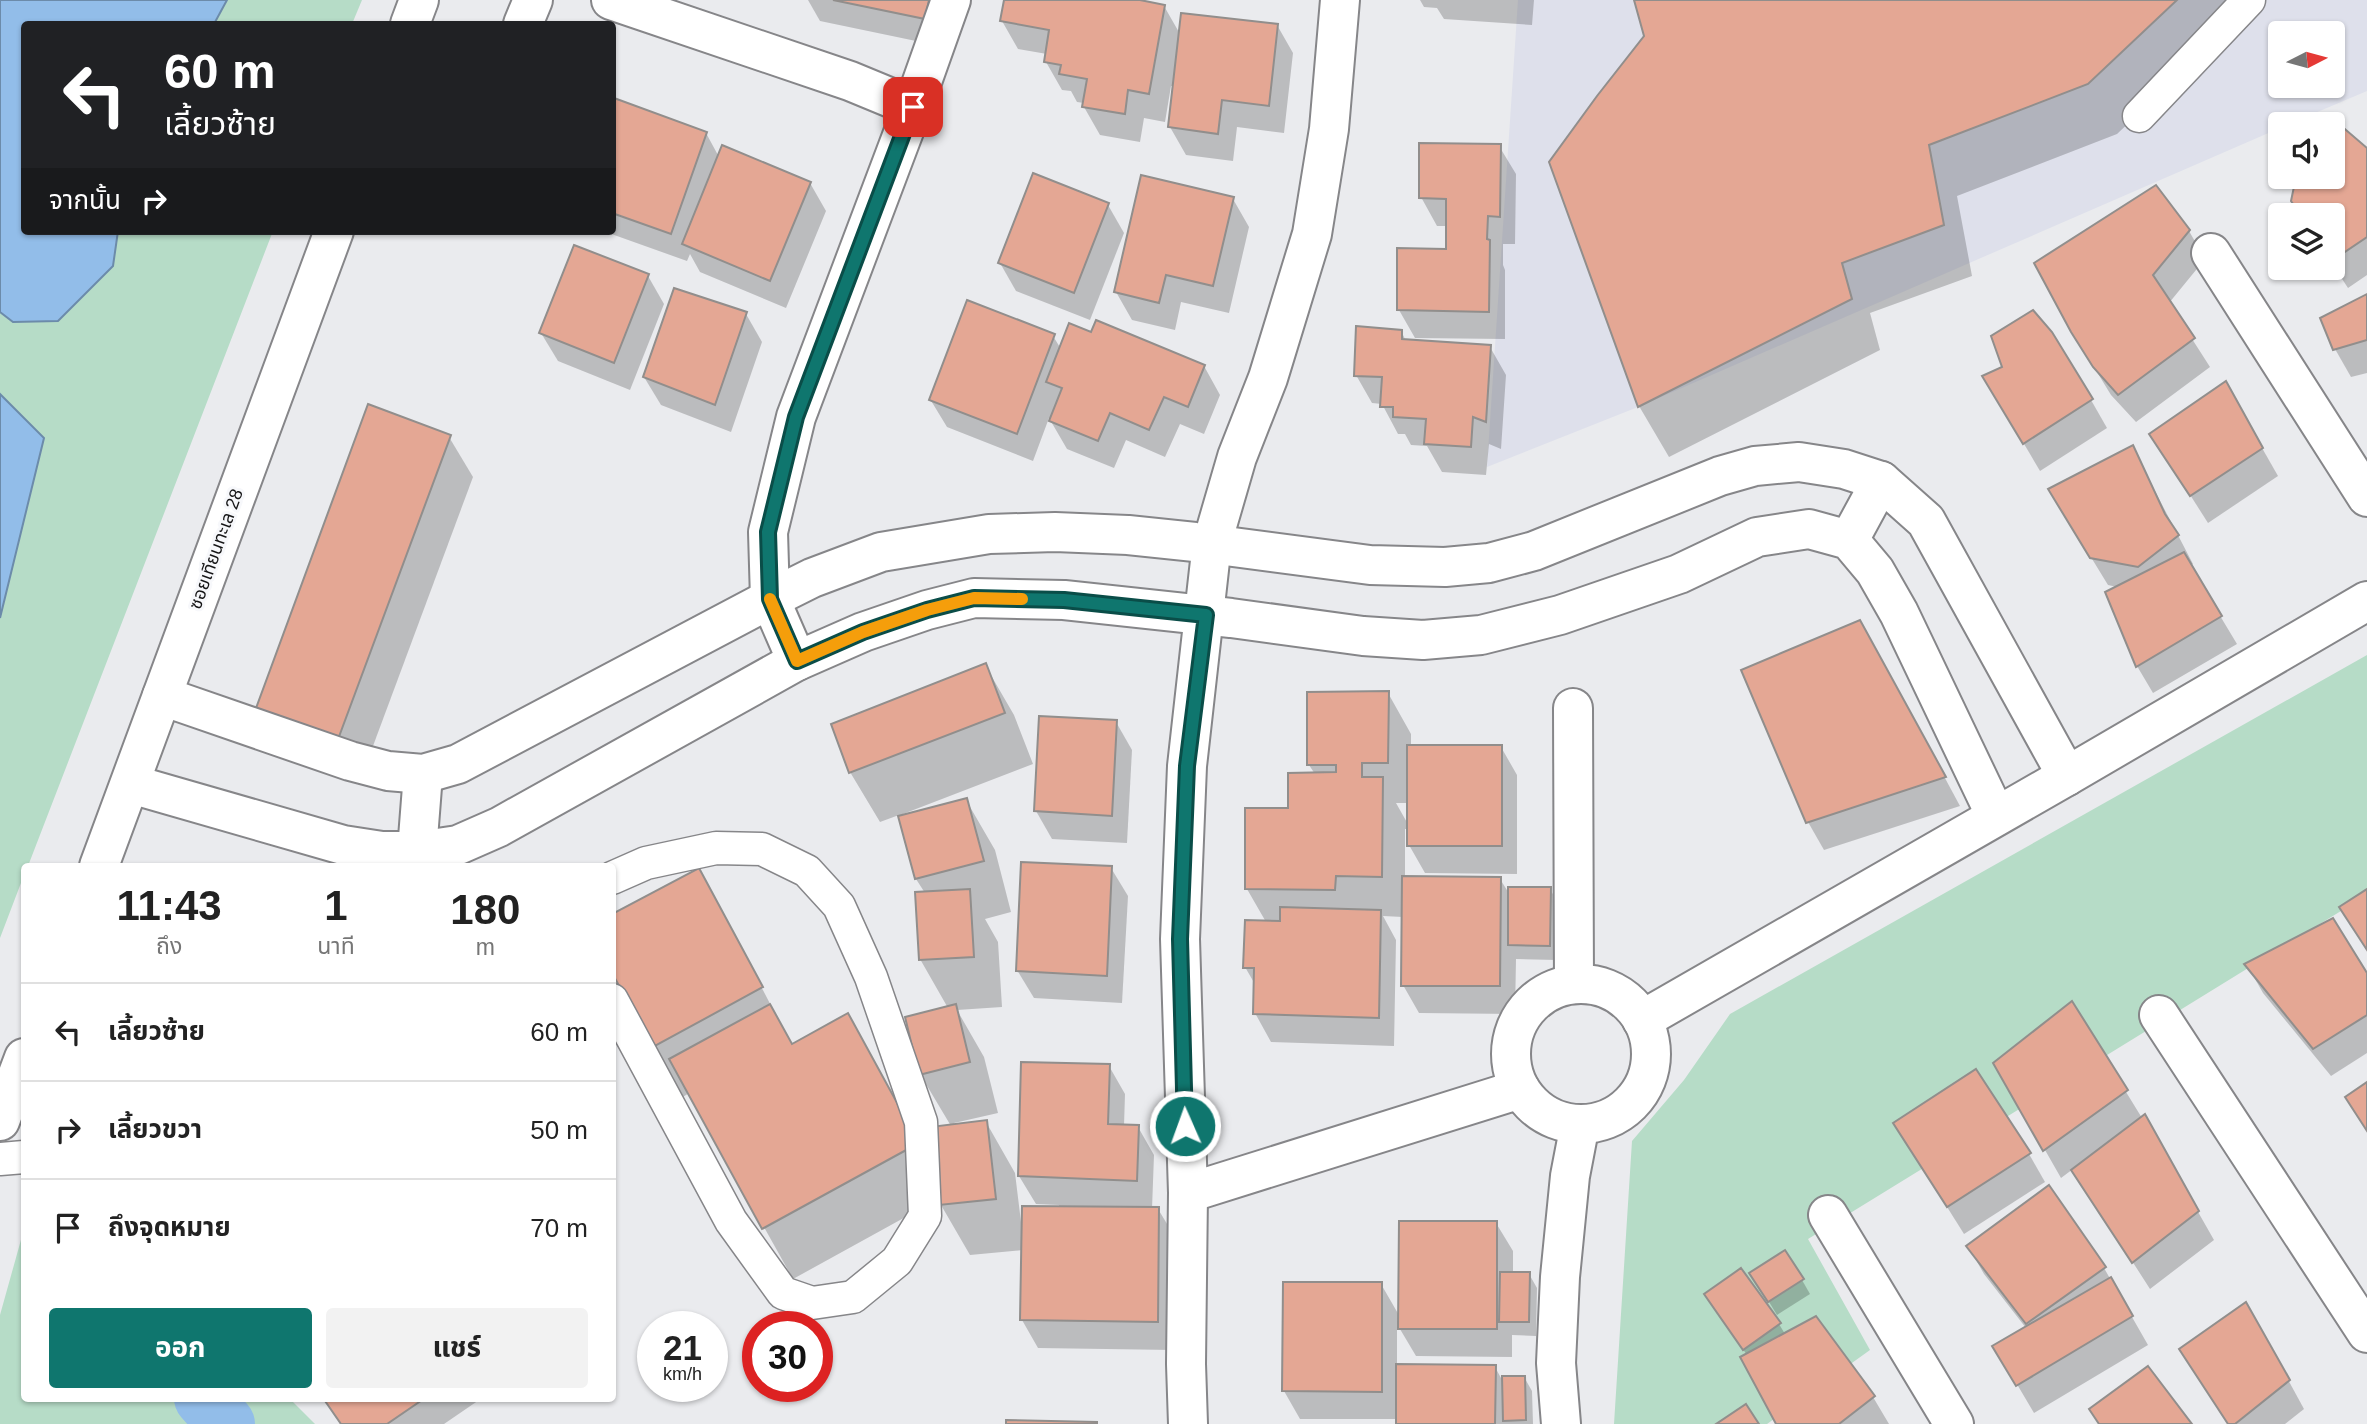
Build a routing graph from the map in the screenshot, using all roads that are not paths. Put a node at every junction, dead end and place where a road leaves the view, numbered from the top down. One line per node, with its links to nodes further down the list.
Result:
1 (419, 0): 7 (street)
2 (533, 0): 8 (street)
3 (611, 0): 9 (street)
4 (951, 0): 9 (street)
5 (1340, 0): 16 (street)
6 (2249, 0): 10 (lane)
7 (411, 21)
8 (524, 21)
9 (913, 107): 17 (street)
10 (2139, 116)
11 (333, 235): 21 (street, ซอยเทียนทะเล 28)
12 (2211, 253): 14 (street)
13 (1881, 481): 15 (street); 16 (street); 24 (street)
14 (2367, 497)
15 (1849, 540): 19 (street); 26 (street)
16 (1212, 543): 17 (street); 19 (street)
17 (770, 599): 20 (street); 23 (street)
18 (2367, 601): 24 (street)
19 (1206, 615): 20 (street); 40 (street)
20 (797, 661): 27 (street)
21 (162, 696): 23 (street); 25 (street, ซอยเทียนทะเล 28)
22 (1573, 708): 30 (street)
23 (423, 774): 27 (street)
24 (2067, 776): 26 (street)
25 (131, 784): 27 (street); 28 (street, ซอยเทียนทะเล 28)
26 (1996, 816): 33 (street)
27 (417, 851)
28 (100, 863)
29 (616, 876): 31 (lane)
30 (1574, 984): 33 (street); 35 (street)
31 (616, 1007)
32 (2159, 1015): 42 (street)
33 (1642, 1020): 37 (street)
34 (21, 1066): 36 (street)
35 (1520, 1089): 37 (street); 40 (street)
36 (0, 1121)
37 (1580, 1124): 44 (street)
38 (21, 1157): 39 (lane)
39 (0, 1159)
40 (1188, 1193): 43 (street)
41 (1828, 1215): 45 (street)
42 (2367, 1333)
43 (1188, 1424)
44 (1561, 1424)
45 (1954, 1424)

